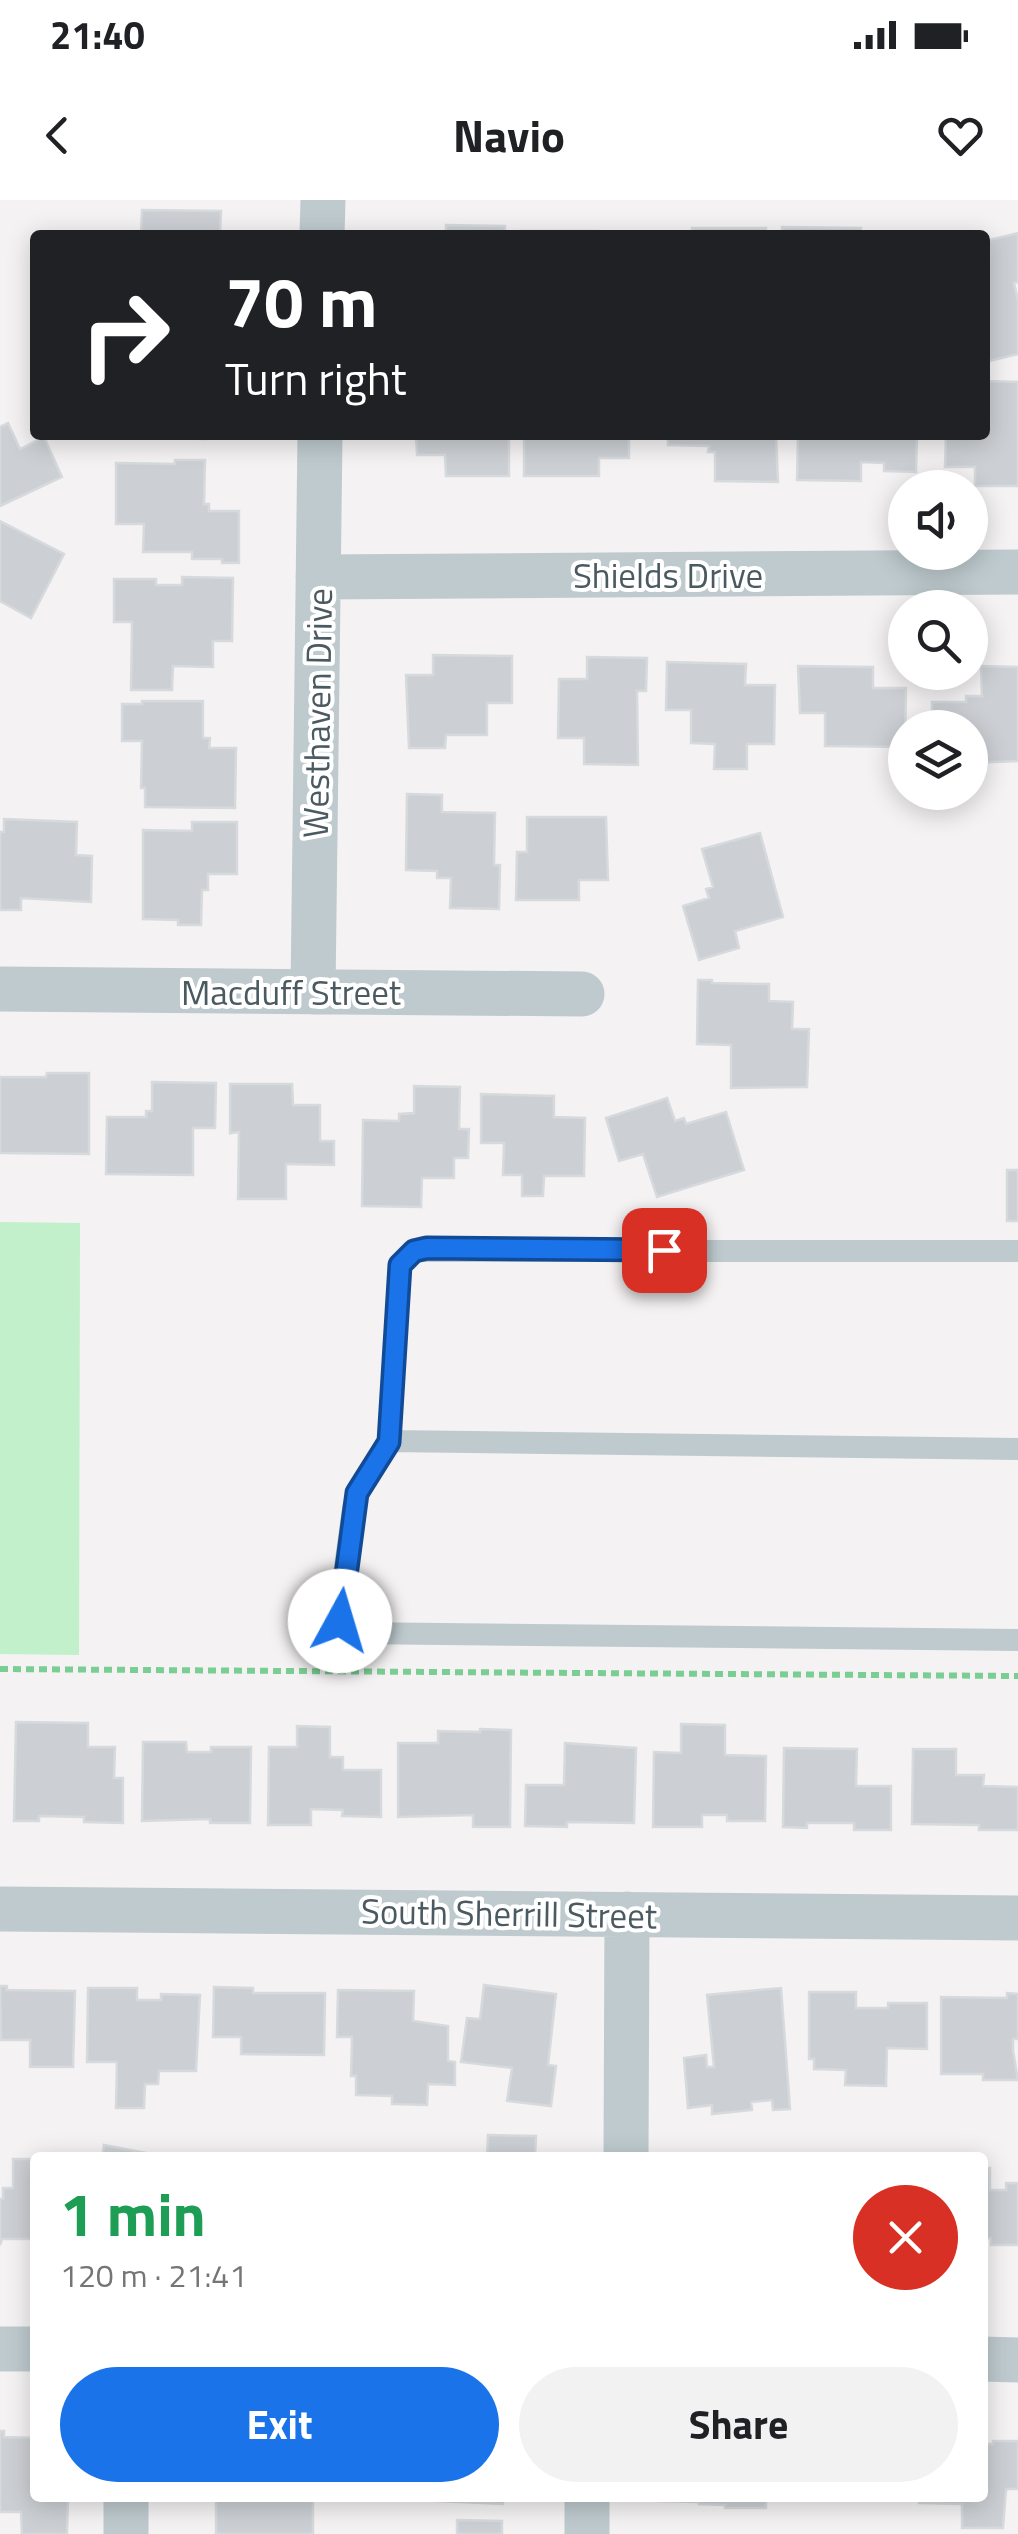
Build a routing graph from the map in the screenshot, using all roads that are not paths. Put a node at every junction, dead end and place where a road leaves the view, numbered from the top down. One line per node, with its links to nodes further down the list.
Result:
1 (322, 200): 2 (street)
2 (322, 230)
3 (320, 440): 5 (street, Westhaven Drive)
4 (1018, 572): 5 (street, Shields Drive)
5 (318, 577): 7 (street, Westhaven Drive)
6 (0, 990): 7 (street, Macduff Street)
7 (314, 992): 8 (street, Macduff Street)
8 (582, 994)
9 (1018, 1251): 10 (lane)
10 (389, 1442): 11 (lane); 12 (lane)
11 (1018, 1449)
12 (1018, 1640)
13 (0, 1908): 14 (street, South Sherrill Street)
14 (627, 1914): 15 (street, South Sherrill Street); 16 (street)
15 (1018, 1918)
16 (626, 2152)
17 (0, 2349): 18 (street)
18 (30, 2349)
19 (988, 2359): 20 (street)
20 (1018, 2360)
21 (126, 2502): 23 (street)
22 (587, 2502): 24 (street)
23 (126, 2534)
24 (587, 2534)

